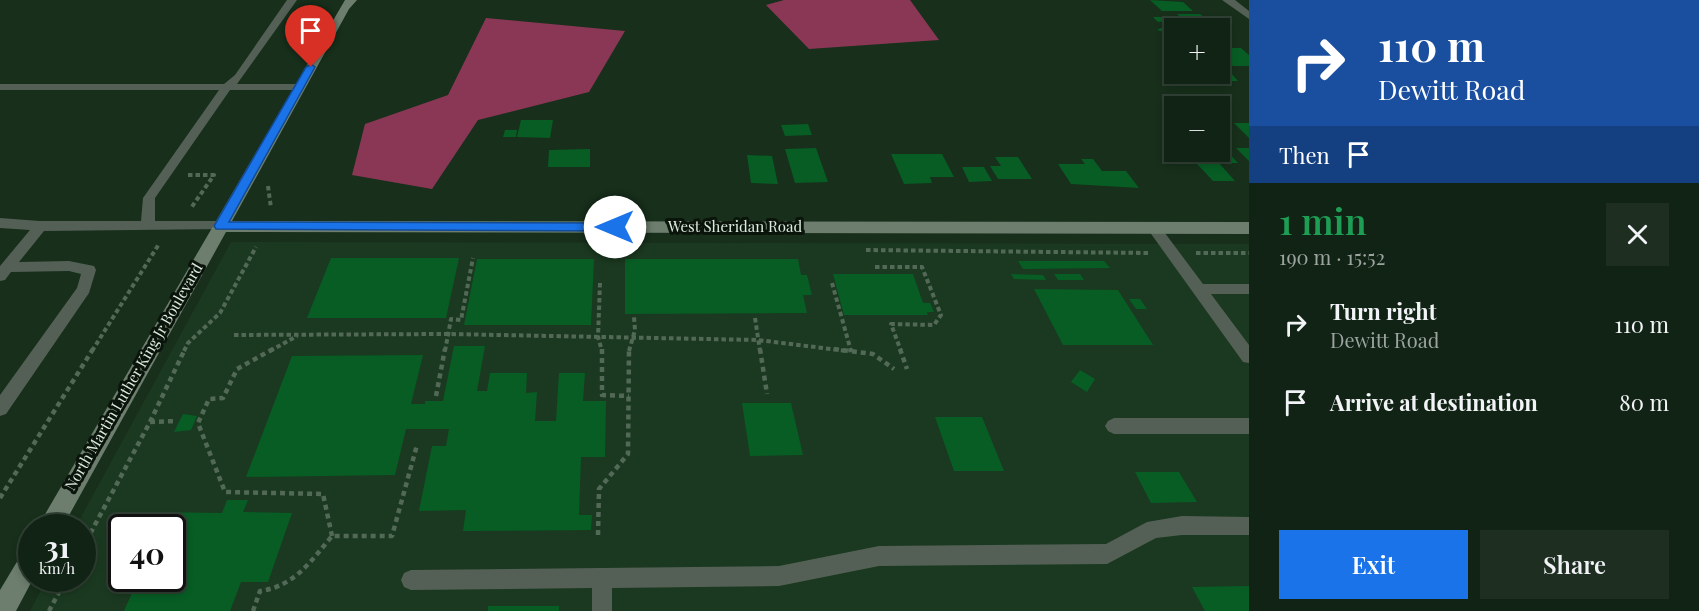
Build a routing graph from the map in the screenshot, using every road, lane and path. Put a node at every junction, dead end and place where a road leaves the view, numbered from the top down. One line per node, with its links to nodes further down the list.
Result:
1 (292, 0): 6 (lane)
2 (351, 0): 7 (street, North Martin Luther King Jr Boulevard)
3 (1228, 0): 4 (street)
4 (1249, 16)
5 (0, 87): 6 (lane)
6 (227, 87): 7 (lane); 8 (lane)
7 (300, 87): 15 (street, North Martin Luther King Jr Boulevard)
8 (166, 174): 11 (path); 14 (lane)
9 (267, 185): 10 (path)
10 (271, 210)
11 (189, 211)
12 (0, 223): 13 (lane)
13 (40, 226): 14 (lane); 25 (lane)
14 (148, 226): 15 (lane)
15 (220, 226): 16 (street, West Sheridan Road); 52 (street, North Martin Luther King Jr Boulevard)
16 (1154, 228): 17 (street, West Sheridan Road); 21 (lane)
17 (1249, 228)
18 (161, 242): 51 (path)
19 (266, 247): 46 (path)
20 (855, 249): 21 (path)
21 (1172, 253): 22 (path); 28 (lane)
22 (1249, 253)
23 (473, 258): 32 (path)
24 (875, 267): 41 (path)
25 (4, 271): 45 (lane)
26 (600, 283): 35 (path)
27 (832, 283): 38 (path)
28 (1198, 289): 29 (lane); 39 (lane)
29 (1249, 289)
30 (634, 317): 36 (path)
31 (755, 318): 37 (path)
32 (448, 334): 34 (path); 35 (path); 43 (path)
33 (234, 335): 34 (path)
34 (299, 335): 56 (path)
35 (598, 337): 36 (path); 44 (path)
36 (632, 337): 37 (path); 44 (path)
37 (758, 340): 38 (path); 42 (path)
38 (851, 352): 40 (path)
39 (1248, 354)
40 (894, 369)
41 (907, 369)
42 (767, 394)
43 (436, 396)
44 (629, 396): 55 (path)
45 (0, 409)
46 (150, 422): 47 (path); 53 (path)
47 (177, 422)
48 (1114, 426): 49 (lane)
49 (1249, 426)
50 (417, 445): 56 (path)
51 (0, 498)
52 (57, 514)
53 (96, 523)
54 (1249, 526): 57 (lane)
55 (598, 535)
56 (332, 536): 63 (path)
57 (602, 578): 58 (lane); 64 (lane)
58 (411, 580)
59 (18, 583): 61 (street)
60 (59, 592): 62 (path)
61 (2, 611)
62 (49, 611)
63 (253, 611)
64 (602, 611)

